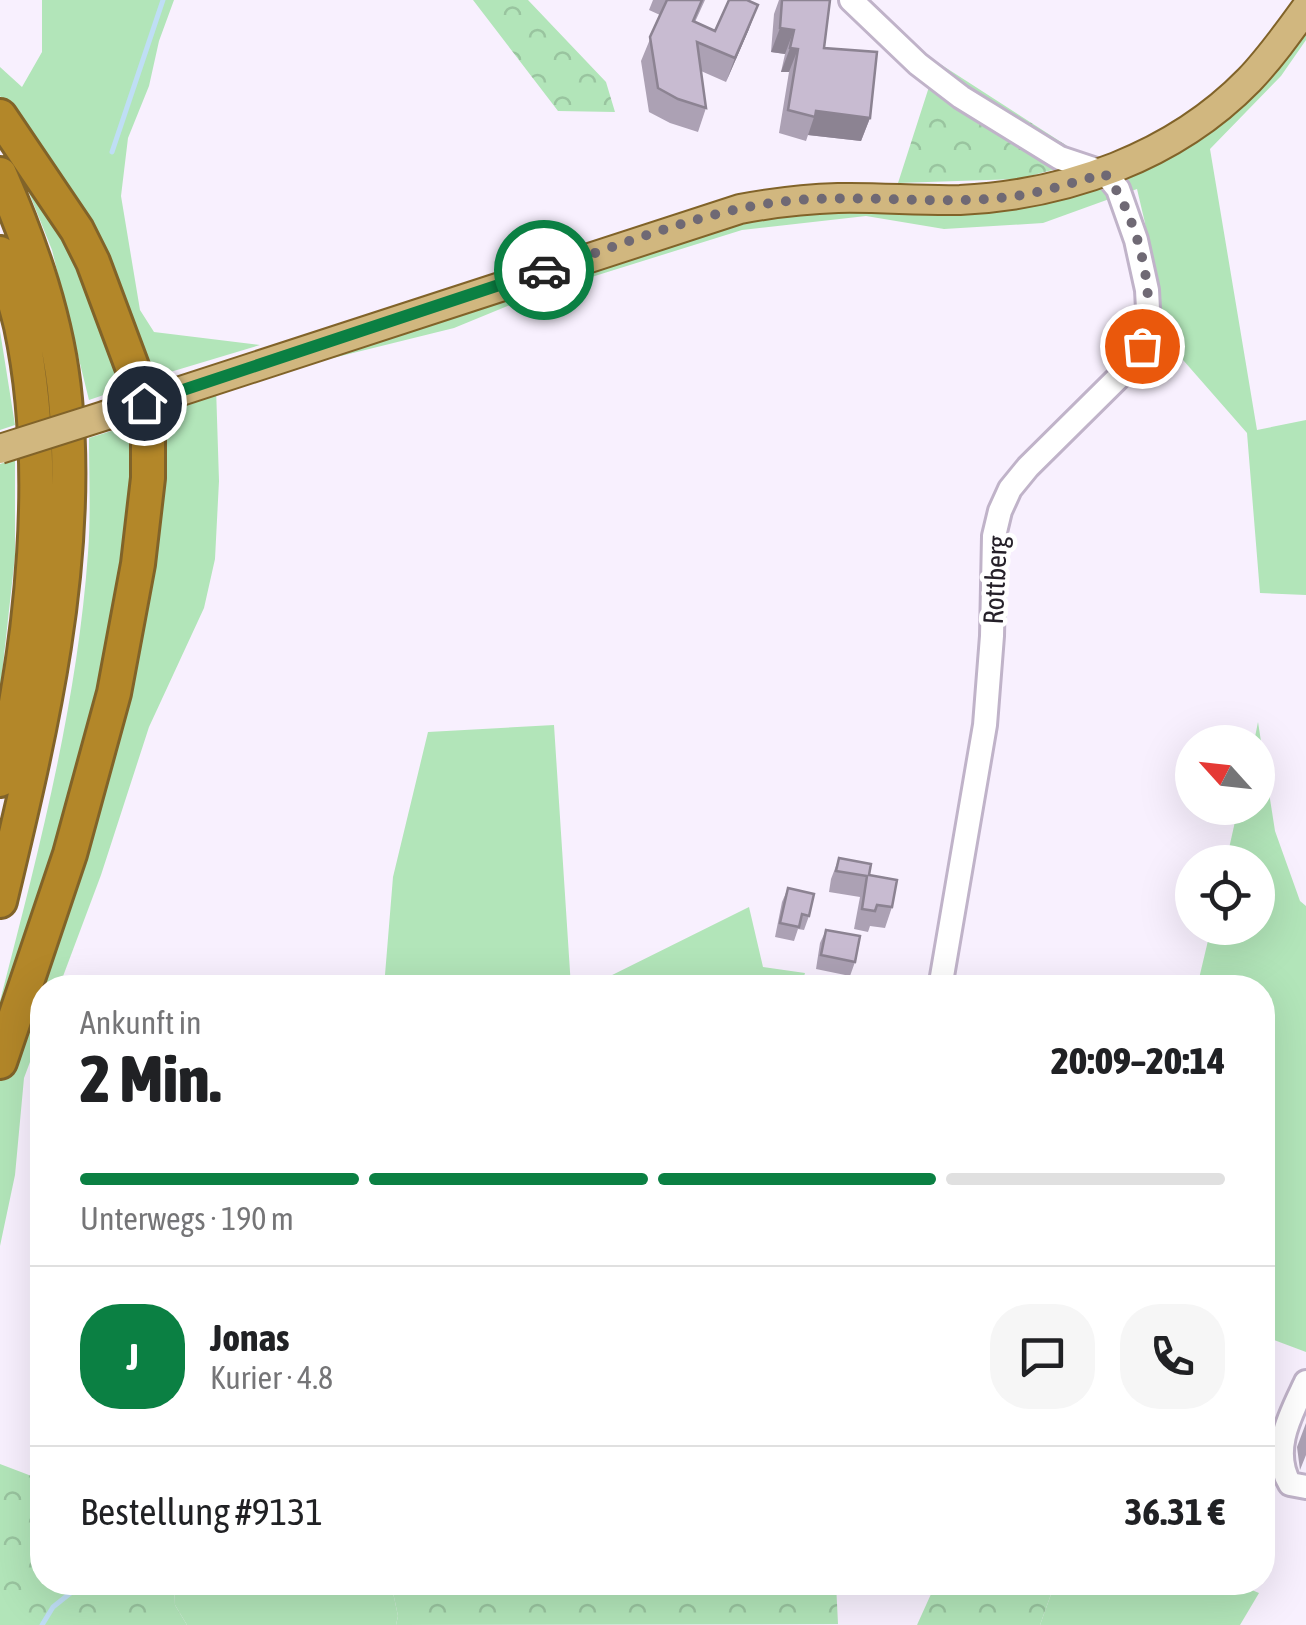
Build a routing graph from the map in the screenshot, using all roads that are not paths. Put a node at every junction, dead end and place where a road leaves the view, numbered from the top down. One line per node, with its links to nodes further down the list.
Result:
1 (851, 0): 4 (street)
2 (1306, 8): 4 (main road)
3 (0, 116): 7 (highway)
4 (1093, 170): 7 (main road); 11 (street, Rottberg)
5 (0, 174): 10 (highway)
6 (0, 253): 9 (highway)
7 (144, 403): 8 (main road, bridge); 12 (highway)
8 (0, 449)
9 (0, 780)
10 (0, 900)
11 (942, 975)
12 (0, 1062)
13 (1306, 1382): 14 (street)
14 (1306, 1488)

